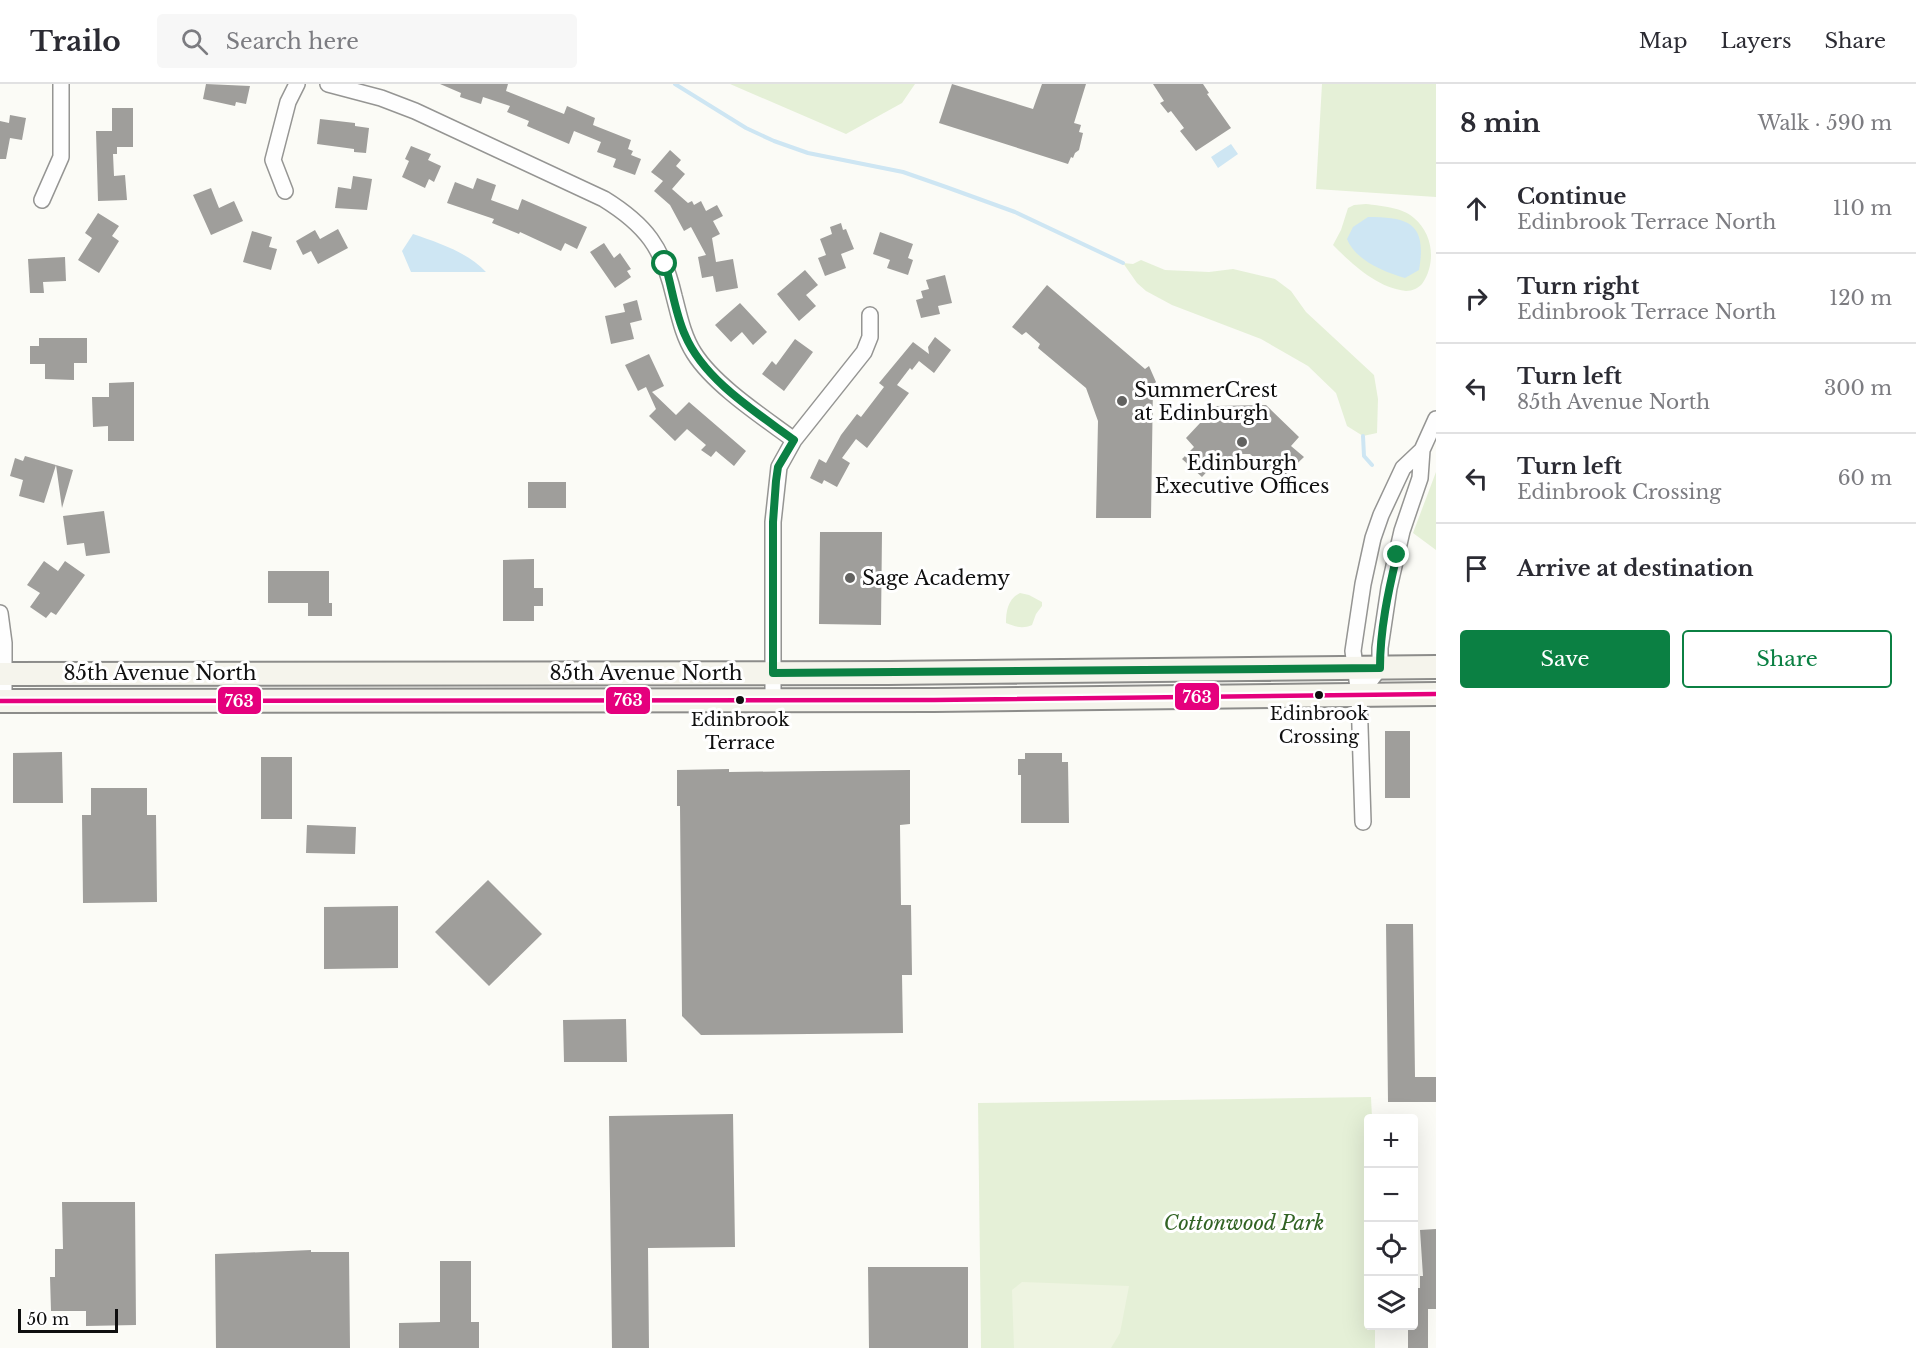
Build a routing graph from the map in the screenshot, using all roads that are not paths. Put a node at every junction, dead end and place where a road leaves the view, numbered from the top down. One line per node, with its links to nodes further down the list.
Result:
1 (61, 84): 5 (street)
2 (297, 84): 4 (street)
3 (328, 84): 8 (street)
4 (285, 191)
5 (42, 200)
6 (870, 315): 8 (street)
7 (1436, 419): 9 (street)
8 (794, 440): 16 (street)
9 (1422, 450): 10 (street); 11 (street)
10 (1363, 584): 11 (street); 14 (street)
11 (1389, 588): 15 (street)
12 (0, 613): 17 (street)
13 (1436, 667): 15 (main road, 85th Avenue North)
14 (1354, 668): 15 (main road, 85th Avenue North); 16 (main road, 85th Avenue North); 19 (street)
15 (1380, 668): 19 (street)
16 (773, 673): 17 (main road, 85th Avenue North); 20 (street)
17 (2, 674): 21 (street)
18 (1436, 694): 19 (main road, 85th Avenue North)
19 (1359, 695): 20 (main road, 85th Avenue North); 22 (street)
20 (773, 700): 21 (main road, 85th Avenue North)
21 (2, 701)
22 (1363, 822)

